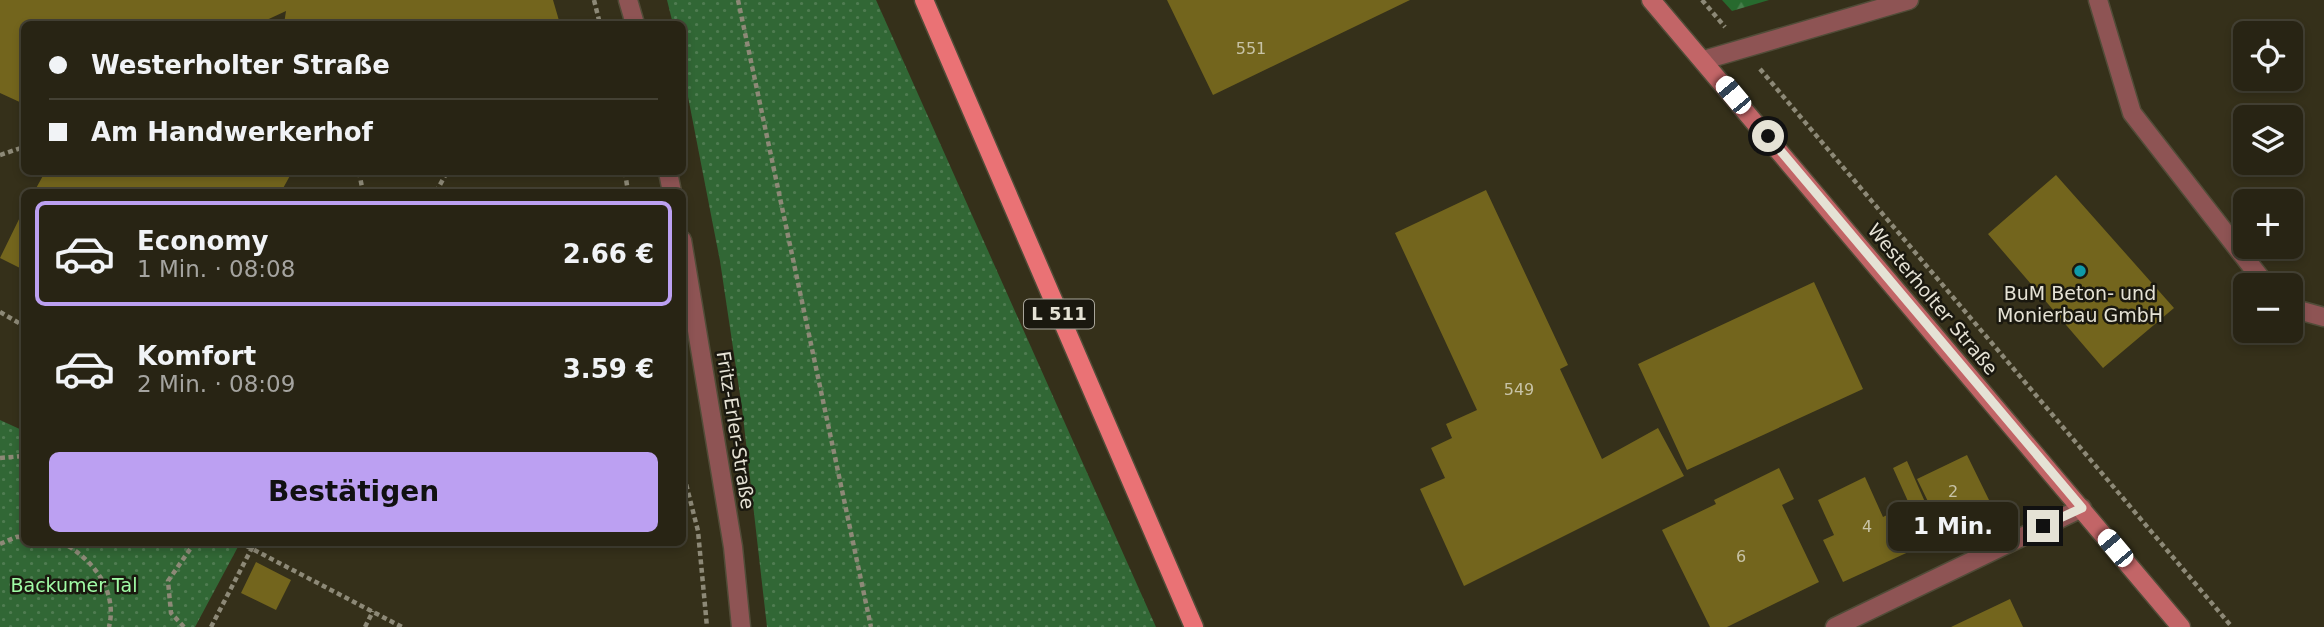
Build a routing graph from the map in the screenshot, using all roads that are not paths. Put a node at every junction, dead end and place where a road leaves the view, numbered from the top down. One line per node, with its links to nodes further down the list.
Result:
1 (628, 0): 6 (street)
2 (924, 0): 14 (main road, L 511)
3 (1651, 0): 7 (street, Westerholter Straße)
4 (1909, 0): 7 (street)
5 (2098, 0): 9 (street)
6 (634, 21)
7 (1704, 60): 12 (street, Westerholter Straße)
8 (686, 264): 13 (street, Fritz-Erler-Straße)
9 (2257, 273)
10 (2303, 311): 11 (street)
11 (2324, 317)
12 (2082, 508): 15 (street); 16 (street, Westerholter Straße)
13 (741, 627)
14 (1194, 627)
15 (1835, 627)
16 (2181, 627)

